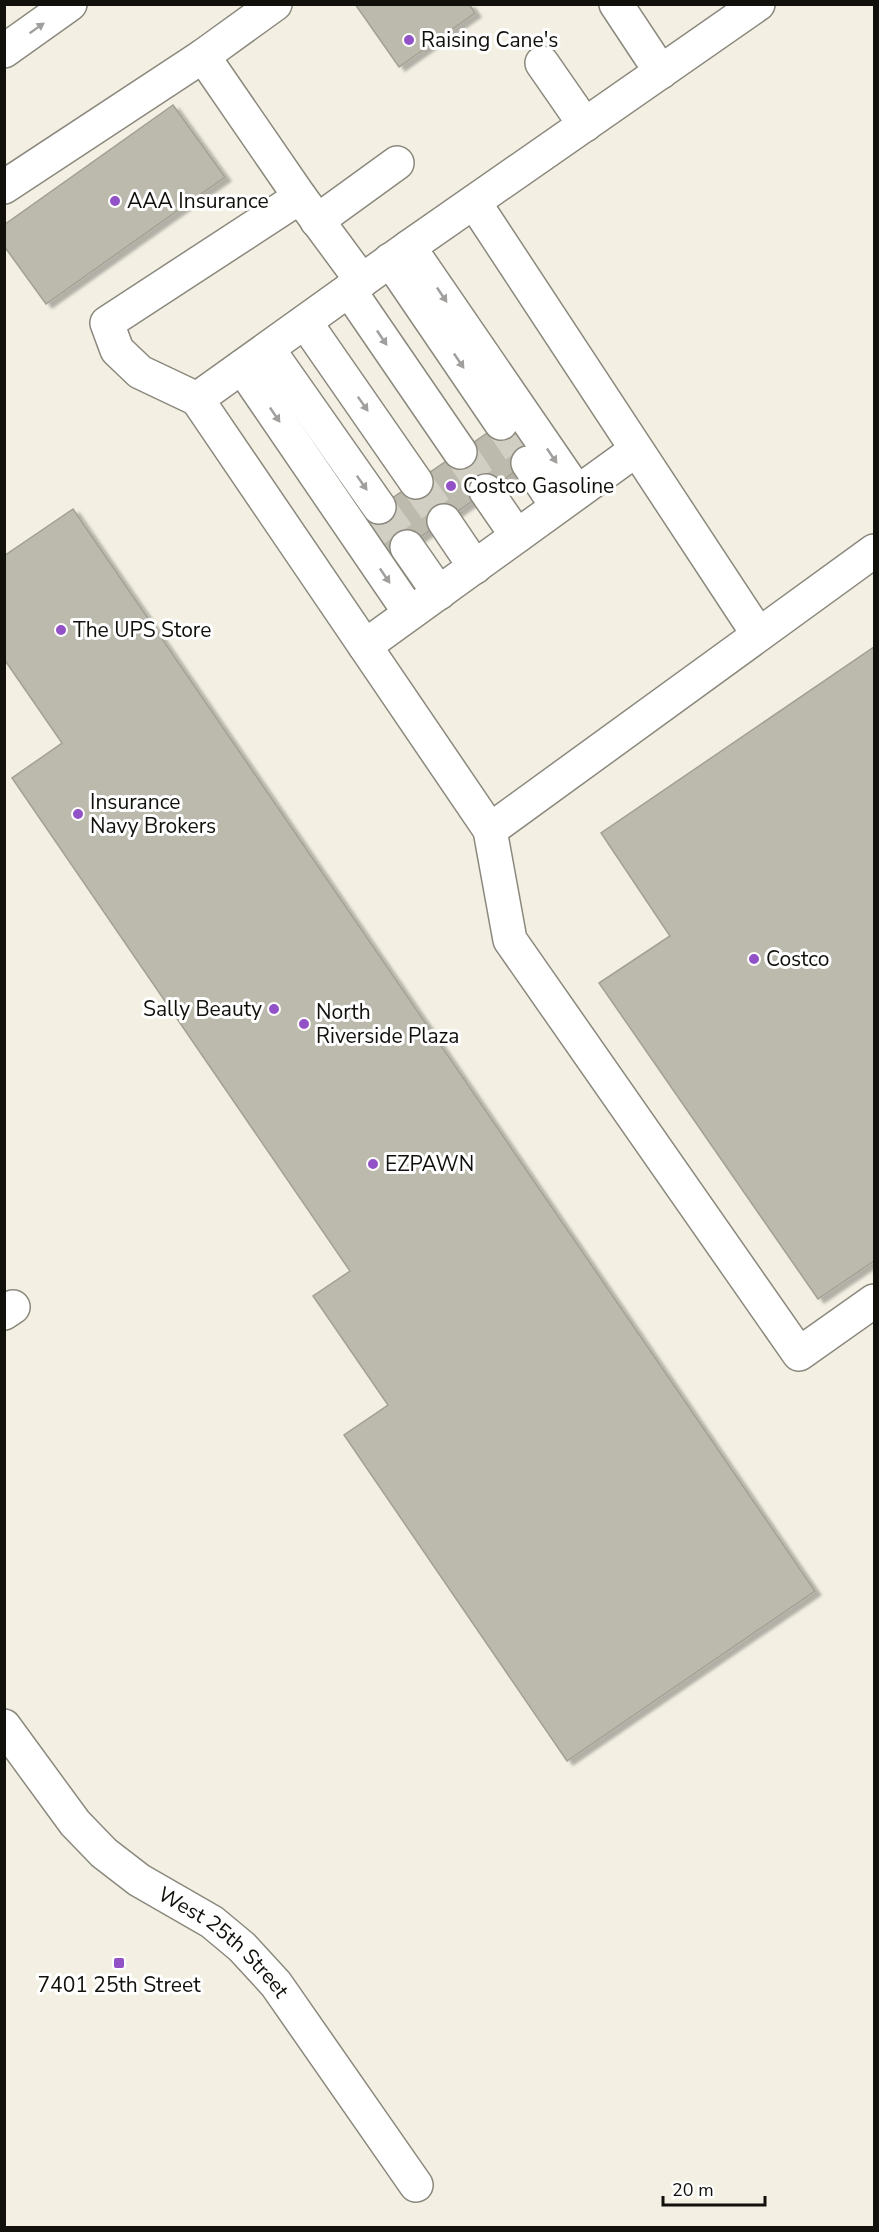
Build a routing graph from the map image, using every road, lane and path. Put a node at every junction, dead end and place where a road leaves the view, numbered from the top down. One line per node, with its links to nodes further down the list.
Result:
1 (70, 4): 5 (street, one-way to 1)
2 (275, 4): 6 (street)
3 (616, 4): 8 (street)
4 (736, 11): 8 (street)
5 (4, 51)
6 (203, 56): 11 (street); 13 (street)
7 (542, 63): 9 (street)
8 (661, 72): 9 (street)
9 (585, 124): 12 (street)
10 (397, 163): 13 (street)
11 (4, 187)
12 (474, 202): 14 (street); 20 (street)
13 (308, 209): 15 (street); 18 (street)
14 (399, 254): 15 (street); 19 (street, one-way to 19); 25 (street, one-way to 25)
15 (356, 286): 16 (street); 21 (street, one-way to 21)
16 (305, 322): 17 (street); 23 (street, one-way to 23)
17 (255, 358): 18 (street); 26 (street, one-way to 26); 33 (street, one-way to 33)
18 (197, 399): 35 (street)
19 (501, 423)
20 (636, 450): 25 (street); 34 (street)
21 (460, 452)
22 (528, 463): 25 (street)
23 (416, 482)
24 (486, 491): 28 (street)
25 (567, 499): 28 (street)
26 (379, 507)
27 (444, 521): 31 (street)
28 (517, 536): 31 (street)
29 (406, 547): 32 (street)
30 (874, 551): 34 (street)
31 (475, 567): 32 (street)
32 (438, 593): 33 (street)
33 (410, 613): 35 (street)
34 (758, 634): 36 (street)
35 (365, 646): 36 (street)
36 (490, 830): 37 (street)
37 (874, 1301)
38 (4, 1726): 39 (street, West 25th Street)
39 (416, 2185)

